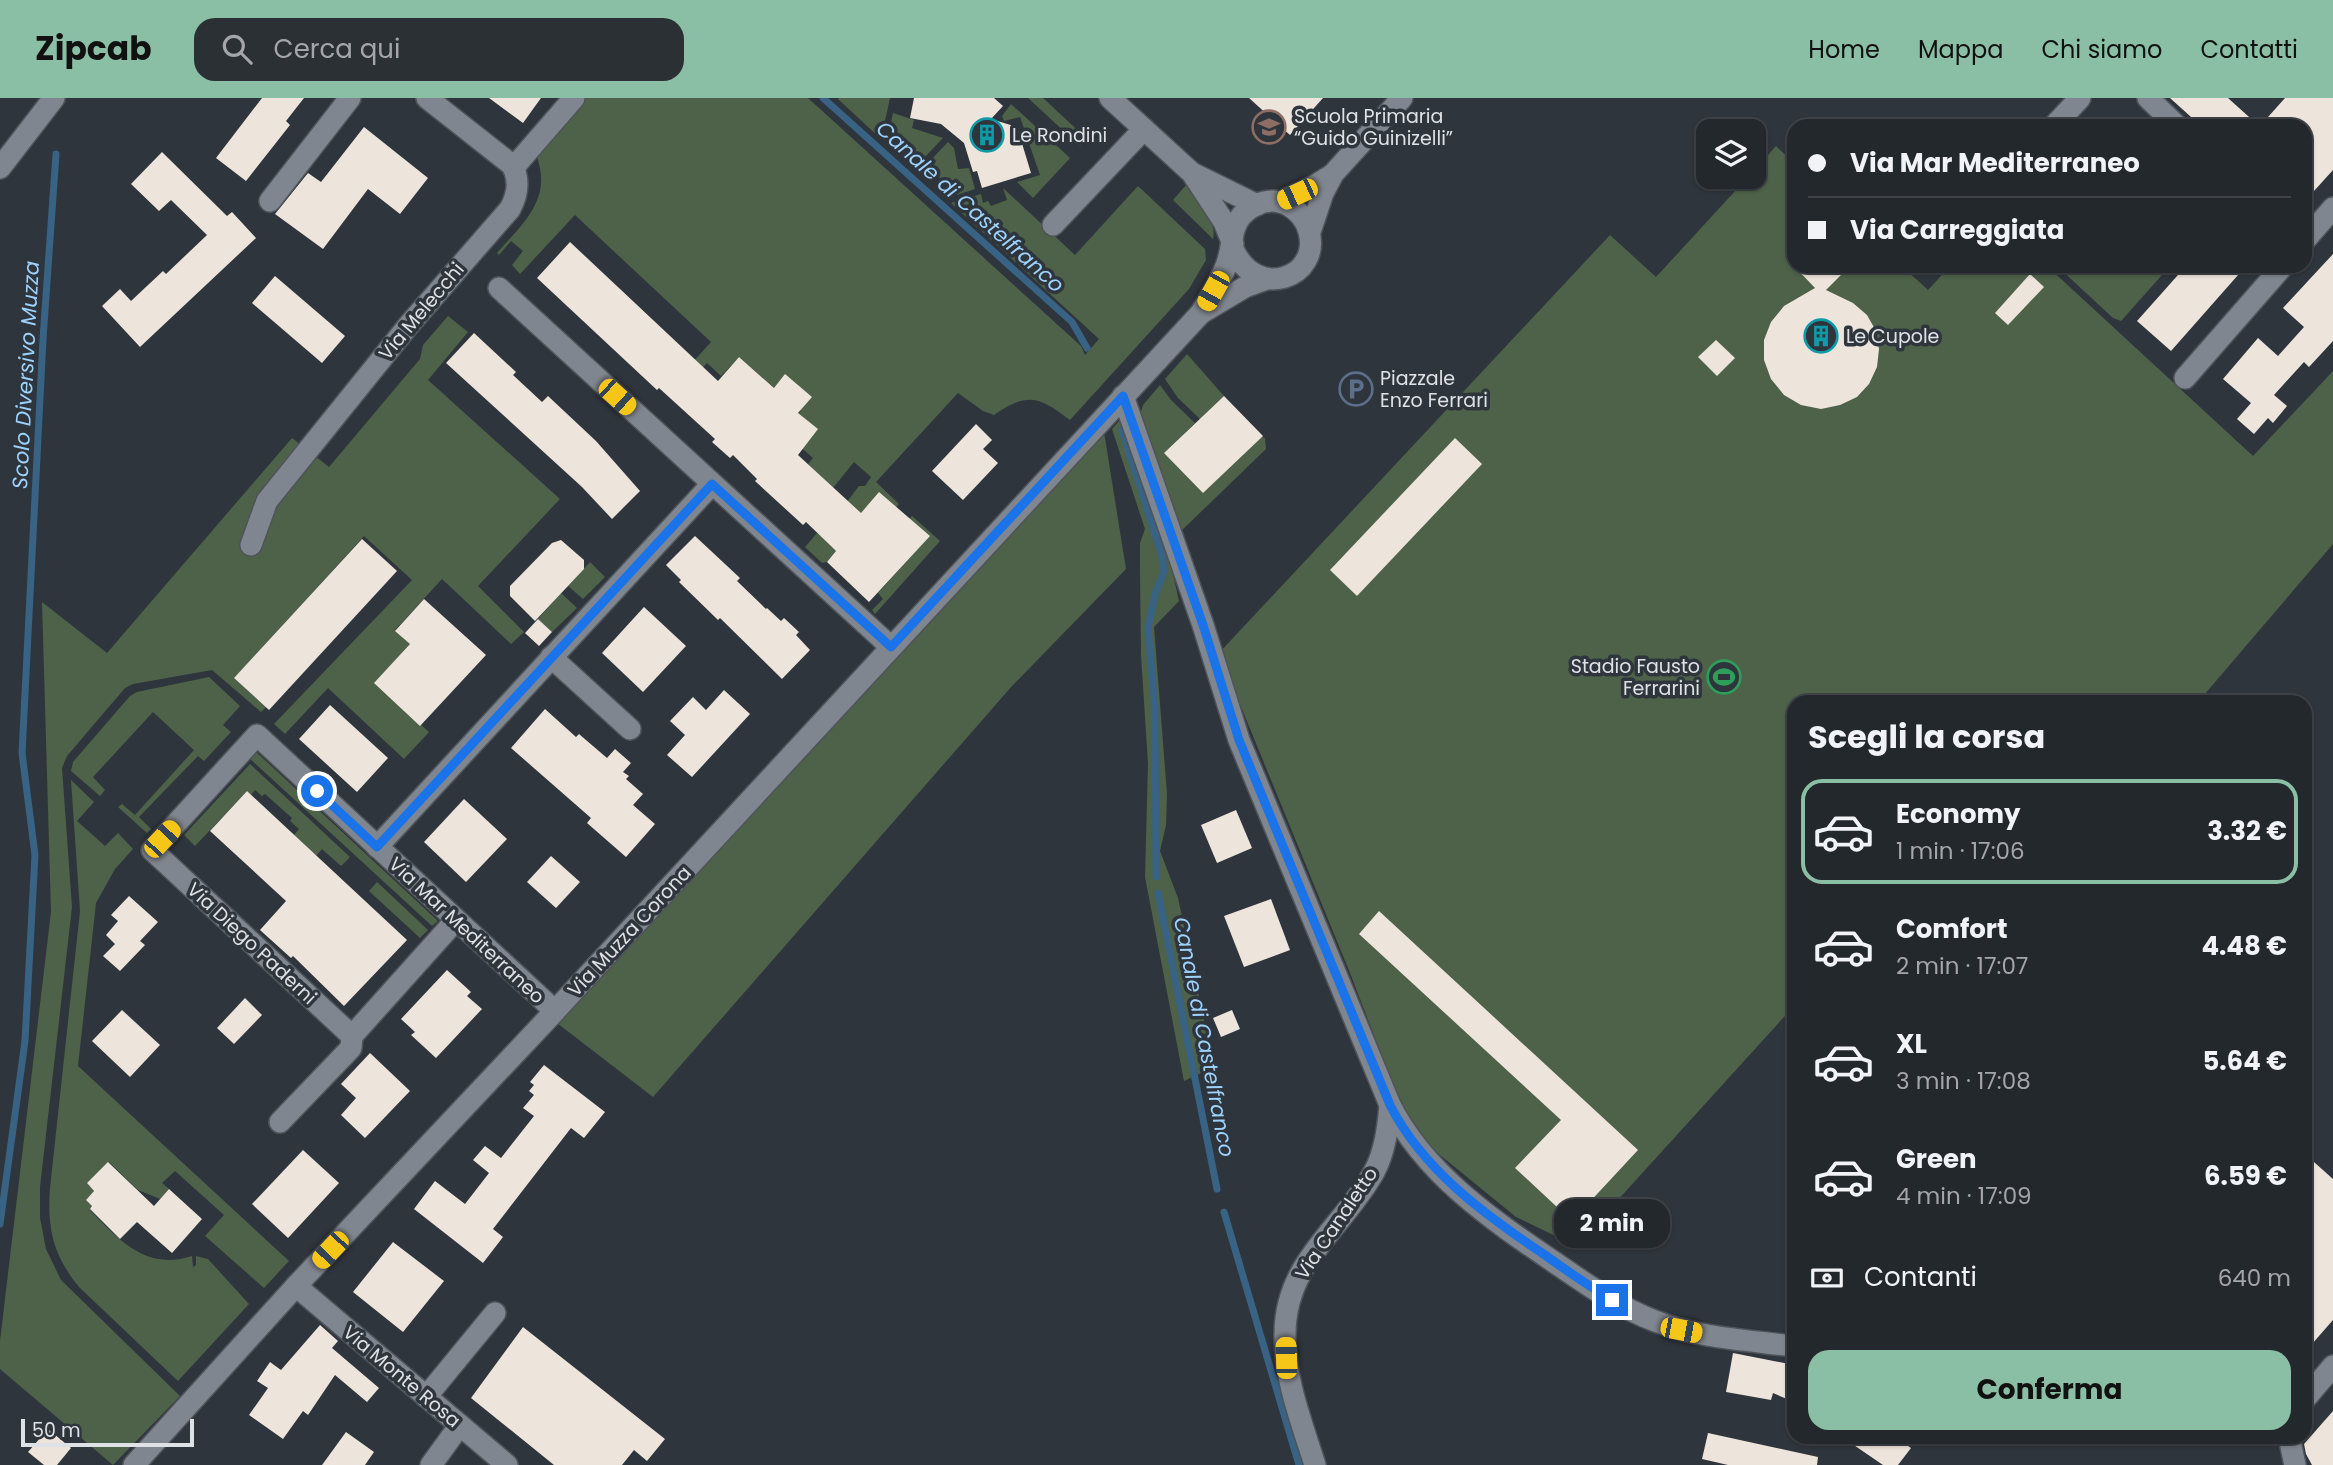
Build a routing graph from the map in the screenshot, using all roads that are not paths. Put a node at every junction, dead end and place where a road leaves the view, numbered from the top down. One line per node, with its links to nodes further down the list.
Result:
1 (54, 98): 13 (street)
2 (350, 98): 16 (street)
3 (427, 98): 12 (street)
4 (574, 98): 12 (street)
5 (1110, 98): 11 (street)
6 (1402, 98): 15 (street)
7 (2080, 98): 9 (street)
8 (2148, 98): 10 (street)
9 (2060, 119)
10 (2170, 119)
11 (1144, 129): 14 (street); 20 (street)
12 (514, 167): 31 (street, Via Melecchi)
13 (0, 168)
14 (1192, 173): 18 (street); 23 (street)
15 (1334, 174): 17 (street); 21 (street)
16 (270, 201)
17 (1280, 202): 18 (street); 21 (street)
18 (1257, 205): 23 (street)
19 (2333, 208): 22 (street)
20 (1053, 225)
21 (1310, 232): 25 (street)
22 (2312, 232)
23 (1233, 247): 25 (street); 27 (street)
24 (2277, 273): 28 (street)
25 (1266, 279): 27 (street)
26 (499, 288): 30 (street)
27 (1201, 313): 29 (street, Via Muzza Corona)
28 (2185, 378)
29 (1123, 396): 32 (street, Via Muzza Corona); 40 (street)
30 (712, 484): 32 (street); 33 (street)
31 (251, 545)
32 (891, 647): 38 (street, Via Muzza Corona)
33 (551, 657): 34 (street); 36 (street)
34 (630, 729)
35 (257, 735): 36 (street, Via Mar Mediterraneo); 39 (street, Via Diego Paderni)
36 (377, 847): 37 (street, Via Mar Mediterraneo)
37 (456, 920): 38 (street, Via Mar Mediterraneo); 39 (street)
38 (555, 1011): 42 (street, Via Muzza Corona)
39 (352, 1036): 41 (street)
40 (1390, 1105): 44 (street); 53 (street, Via Canaletto)
41 (280, 1122)
42 (296, 1286): 47 (street, Via Monte Rosa); 50 (street, Via Muzza Corona)
43 (495, 1313): 47 (street)
44 (1787, 1345)
45 (2333, 1366): 46 (street)
46 (2312, 1391)
47 (426, 1396): 48 (street, Via Monte Rosa)
48 (460, 1425): 51 (street); 52 (street, Via Monte Rosa)
49 (2290, 1444): 54 (street)
50 (134, 1465)
51 (431, 1465)
52 (507, 1465)
53 (1315, 1465)
54 (2295, 1465)

